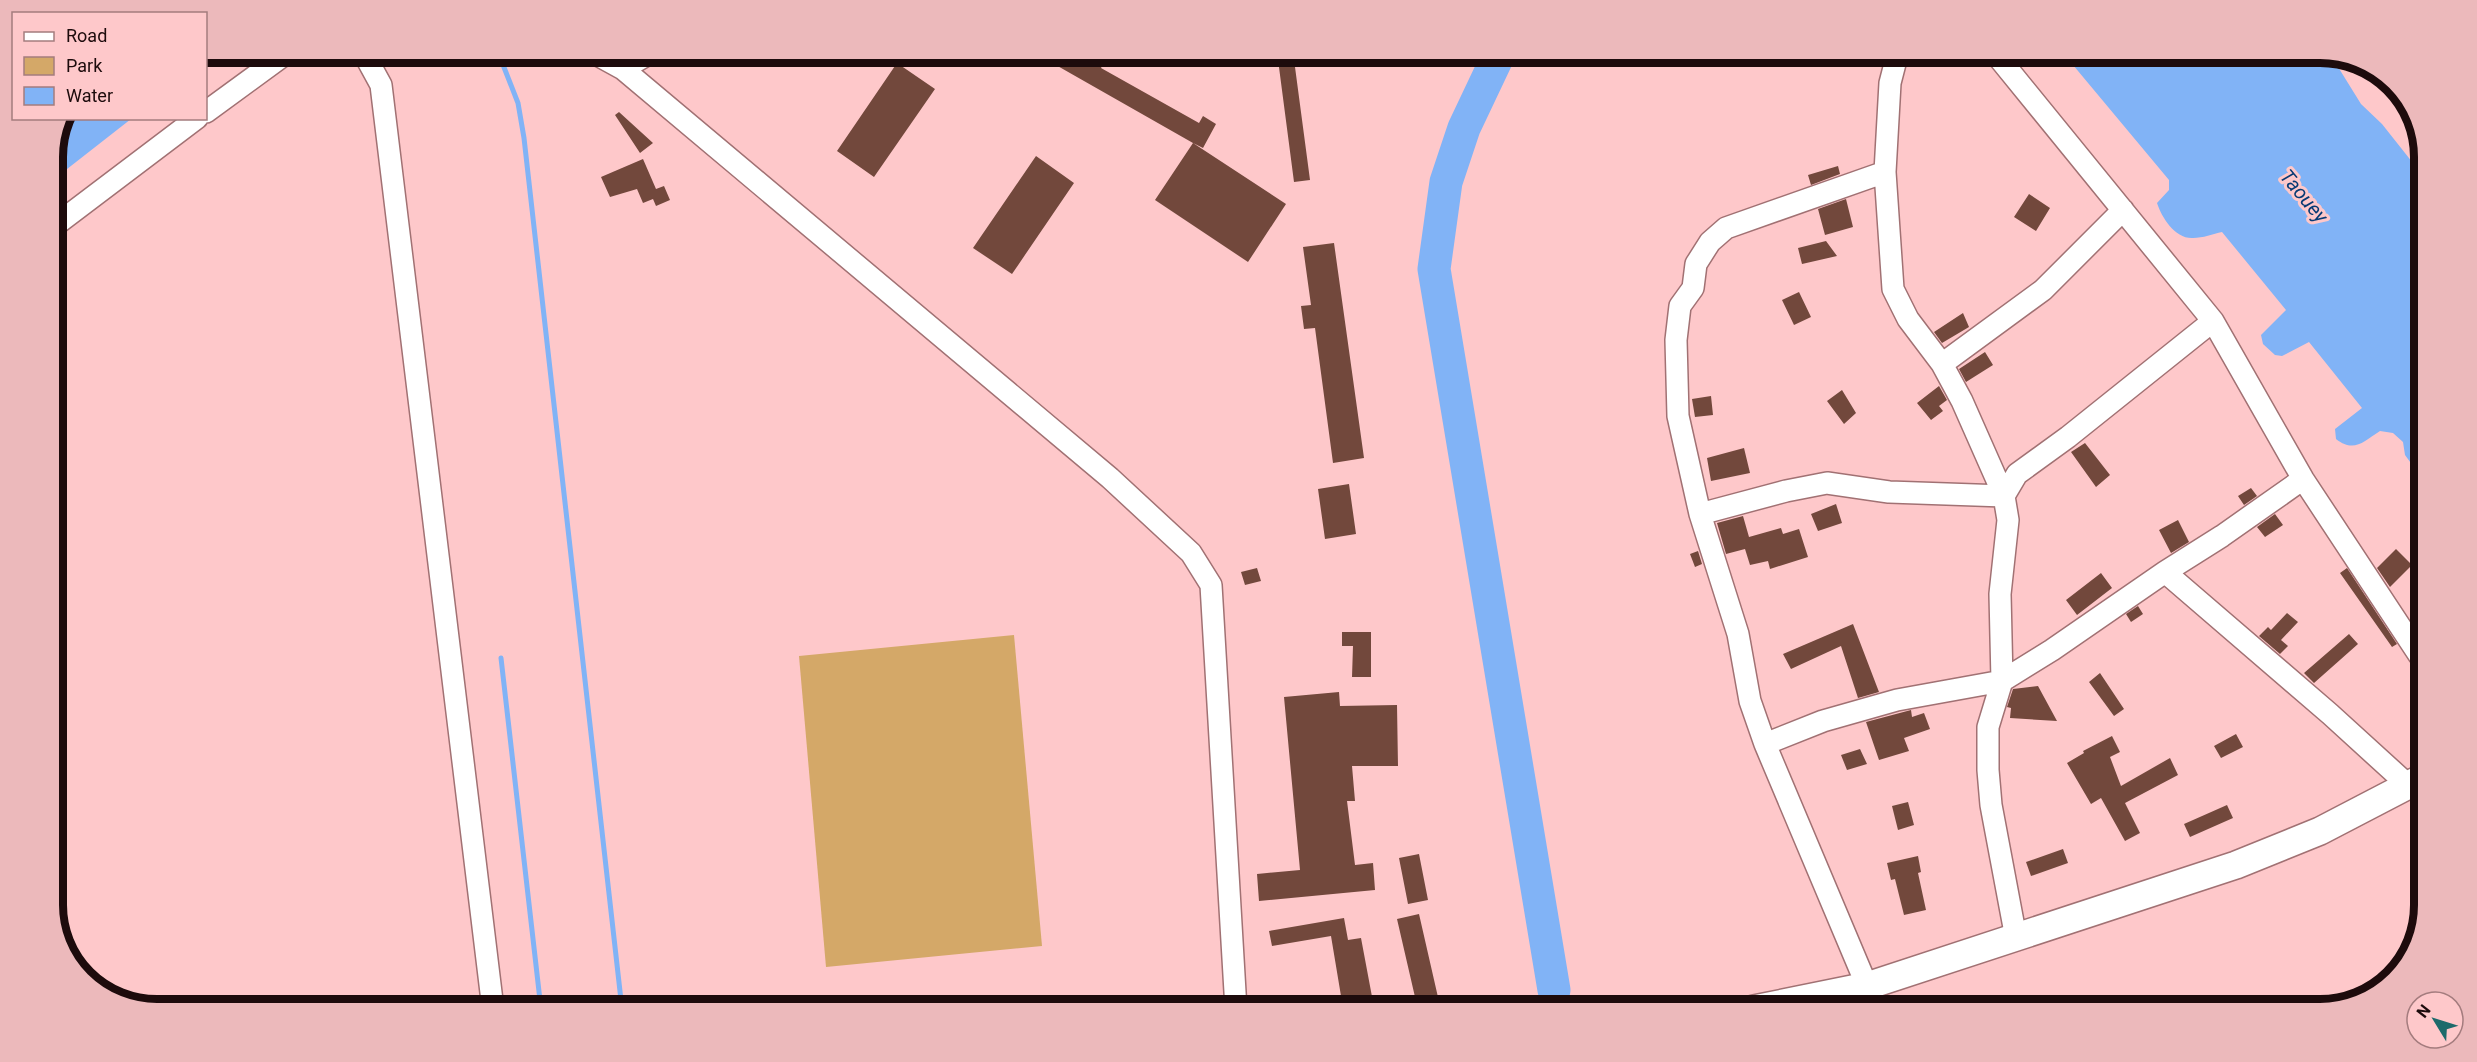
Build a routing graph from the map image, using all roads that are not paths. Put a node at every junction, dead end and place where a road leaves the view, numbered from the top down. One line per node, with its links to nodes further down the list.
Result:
1 (273, 63): 8 (street)
2 (369, 63): 25 (street)
3 (612, 63): 7 (street)
4 (633, 63): 7 (street)
5 (1895, 63): 10 (street)
6 (2003, 63): 11 (street)
7 (623, 69): 26 (street)
8 (207, 111)
9 (194, 120): 12 (street)
10 (1885, 172): 14 (street); 17 (street)
11 (2122, 210): 13 (street); 14 (street)
12 (63, 219)
13 (2213, 321): 15 (street); 16 (street)
14 (1942, 364): 16 (street)
15 (2303, 479): 18 (street); 19 (street)
16 (2004, 496): 17 (street); 20 (street)
17 (1700, 514): 21 (street)
18 (2165, 572): 20 (street); 22 (street)
19 (2414, 646)
20 (2002, 681): 21 (street); 23 (street)
21 (1765, 744): 24 (street)
22 (2413, 783): 23 (street)
23 (2016, 938): 24 (street)
24 (1866, 986): 27 (street)
25 (492, 999)
26 (1235, 999)
27 (1805, 999)

